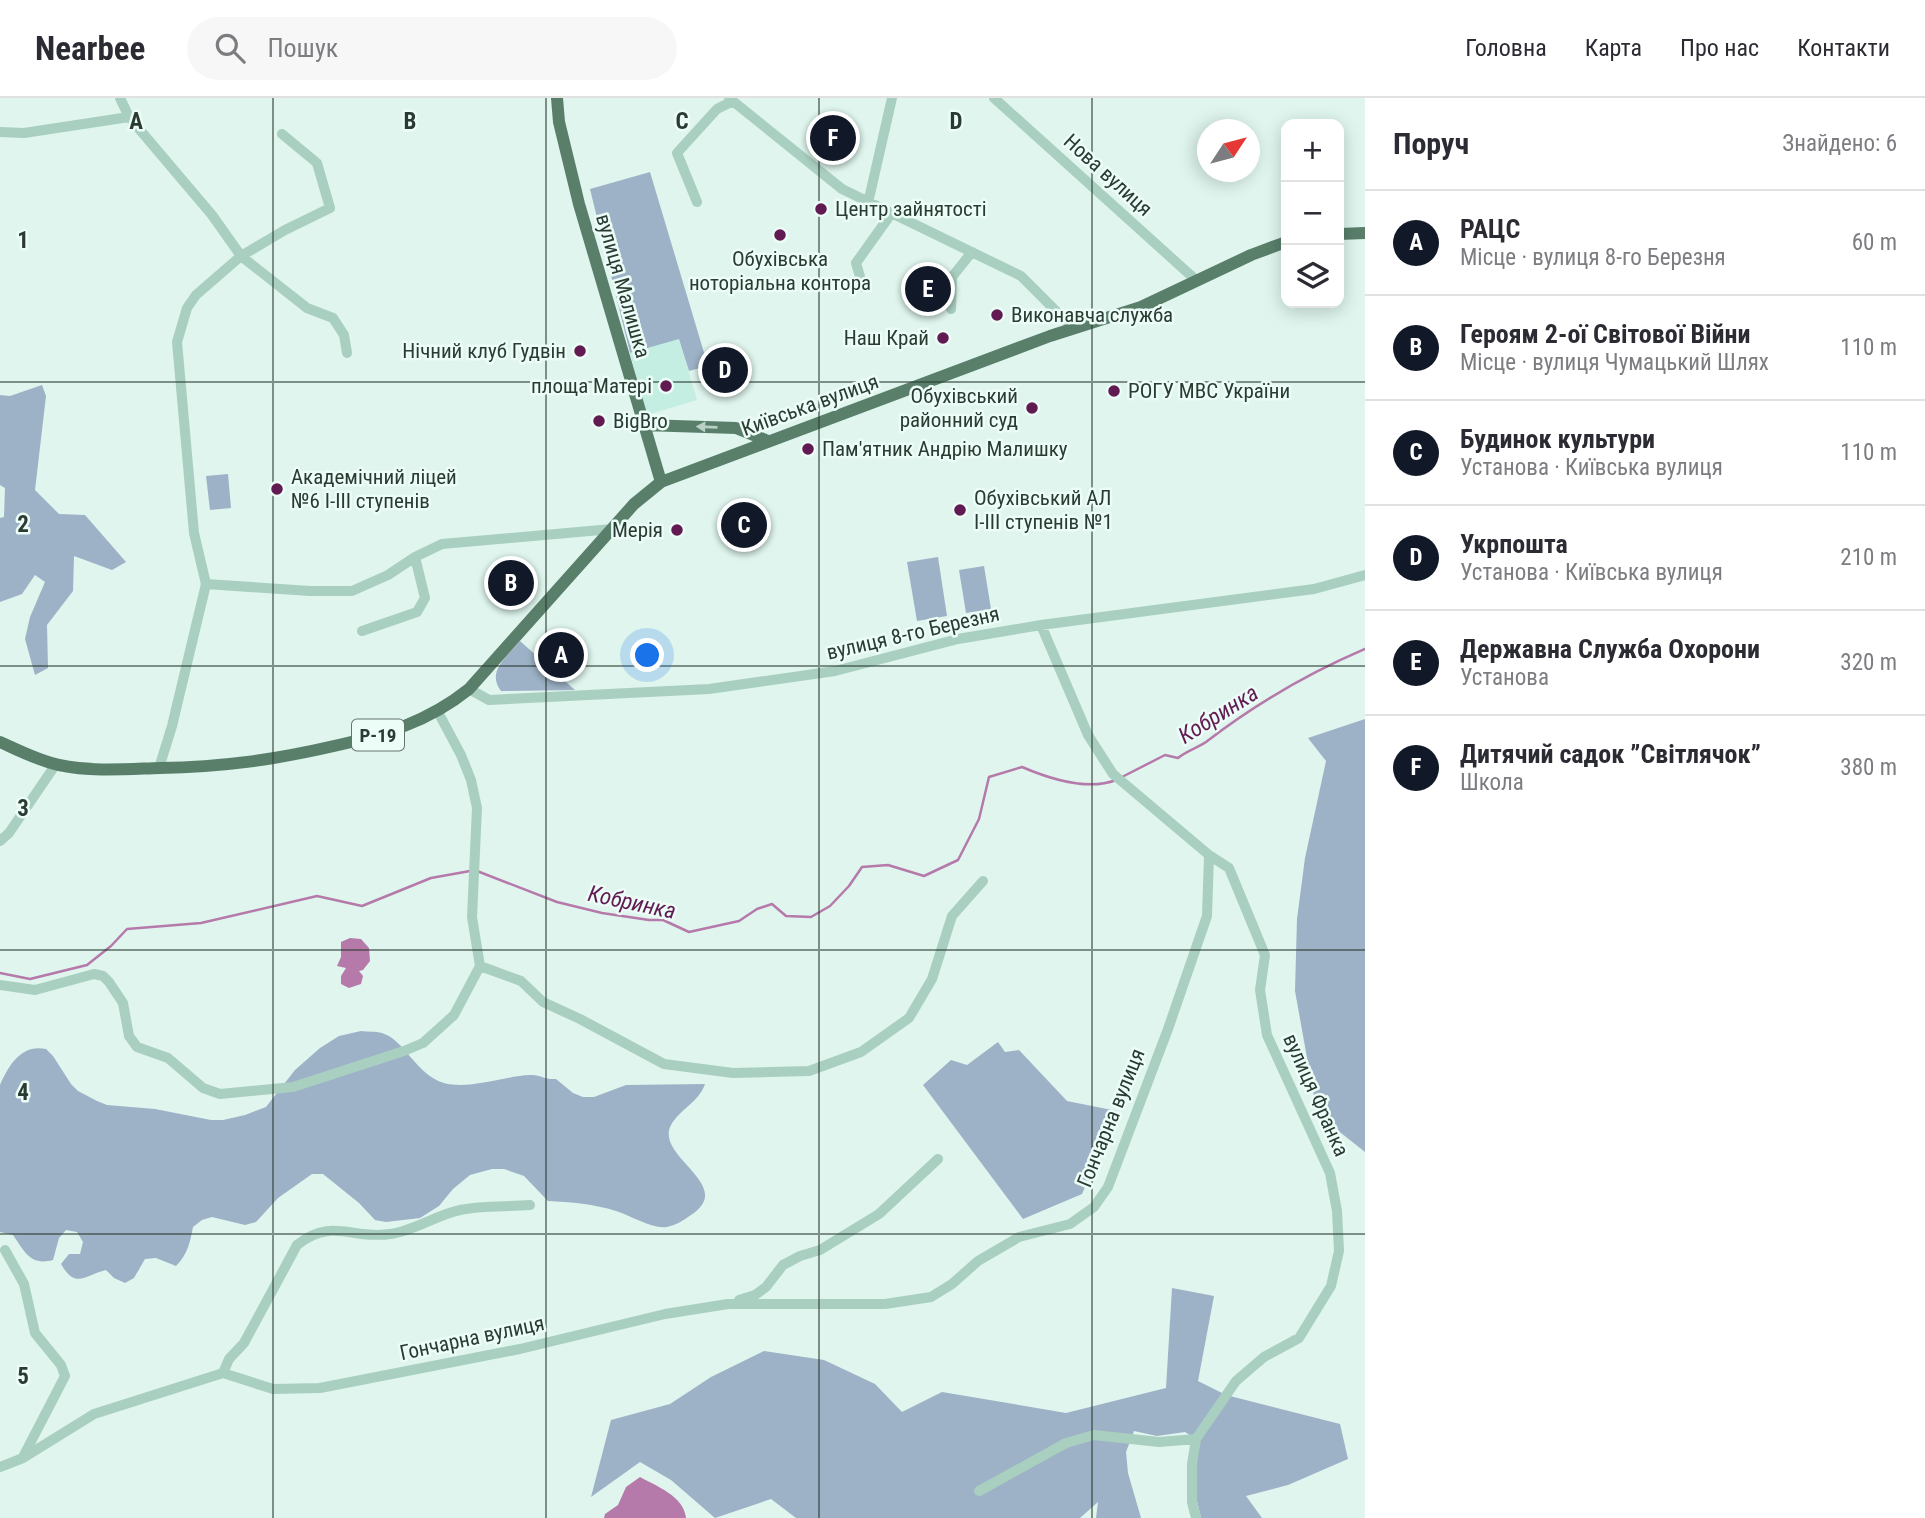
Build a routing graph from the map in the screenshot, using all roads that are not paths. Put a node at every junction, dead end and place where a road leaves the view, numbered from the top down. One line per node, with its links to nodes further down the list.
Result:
1 (120, 98): 6 (street)
2 (557, 98): 22 (main road, вулиця Малишка)
3 (892, 98): 10 (street)
4 (994, 98): 17 (street, Нова вулиця)
5 (731, 100): 9 (street); 10 (street)
6 (129, 117): 7 (street); 16 (street)
7 (0, 131)
8 (282, 134): 16 (street)
9 (698, 202)
10 (869, 203): 11 (street)
11 (891, 214): 15 (street); 18 (street)
12 (1365, 233): 13 (main road)
13 (1344, 234)
14 (1281, 245): 17 (main road, Київська вулиця)
15 (972, 252): 19 (street); 20 (street)
16 (242, 256): 21 (street); 28 (street)
17 (1197, 281): 20 (main road, Київська вулиця)
18 (863, 287)
19 (951, 309)
20 (1073, 328): 23 (main road, Київська вулиця)
21 (347, 353)
22 (644, 425): 23 (main road, one-way to 22); 24 (main road, вулиця Малишка)
23 (768, 441): 24 (main road, Київська вулиця)
24 (661, 482): 25 (main road, Р-19)
25 (612, 528): 26 (street); 31 (main road, Р-19)
26 (415, 557): 28 (street); 30 (street)
27 (1365, 575): 29 (street, вулиця 8-го Березня)
28 (206, 584): 35 (street)
29 (1041, 625): 31 (street, вулиця 8-го Березня); 37 (street)
30 (362, 631)
31 (469, 689): 32 (main road, Р-19)
32 (438, 712): 35 (main road, Р-19); 39 (street)
33 (0, 742): 34 (main road, Р-19)
34 (56, 764): 35 (main road, Р-19); 36 (street)
35 (159, 768)
36 (0, 841)
37 (1209, 855): 44 (street, Гончарна вулиця); 46 (street, вулиця Франка)
38 (983, 881): 39 (street)
39 (480, 966): 40 (street)
40 (0, 985)
41 (938, 1159): 44 (street, Гончарна вулиця)
42 (530, 1205): 45 (street)
43 (5, 1250): 47 (street)
44 (729, 1304): 45 (street, Гончарна вулиця)
45 (223, 1373): 47 (street)
46 (1196, 1439): 49 (street); 50 (street, вулиця Франка)
47 (23, 1458): 48 (street)
48 (0, 1467)
49 (979, 1492)
50 (1196, 1518)

